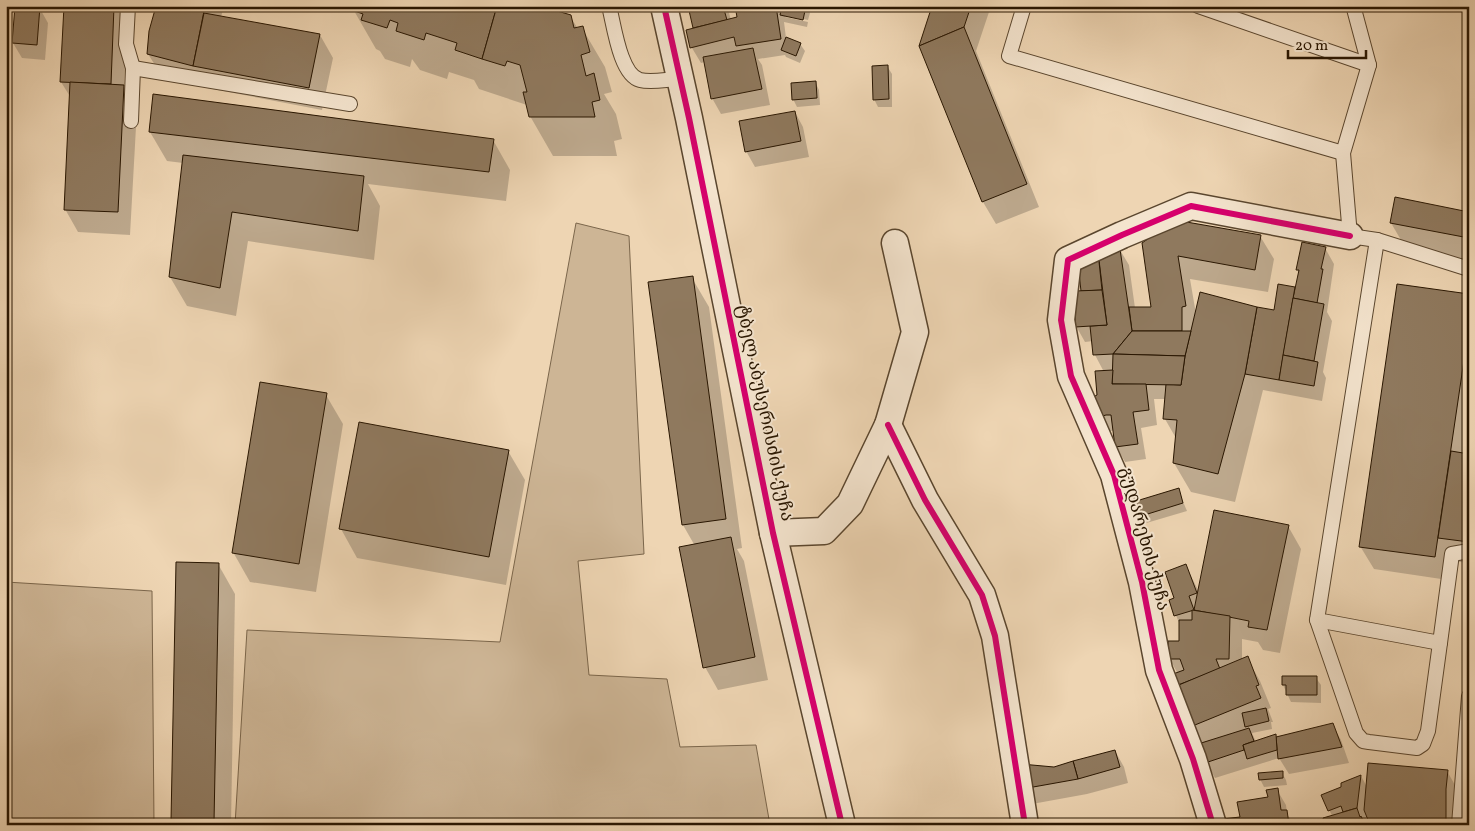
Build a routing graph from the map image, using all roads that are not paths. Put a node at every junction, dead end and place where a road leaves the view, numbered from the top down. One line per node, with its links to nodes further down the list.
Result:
1 (128, 6): 8 (lane)
2 (609, 6): 9 (lane)
3 (664, 6): 9 (street, ტბელ აბუსერისძის ქუჩა)
4 (1024, 6): 12 (lane)
5 (1198, 6): 7 (lane)
6 (1355, 6): 7 (lane)
7 (1369, 65): 12 (lane)
8 (133, 68): 10 (lane); 11 (lane)
9 (680, 79): 18 (street, ტბელ აბუსერისძის ქუჩა)
10 (350, 104)
11 (131, 121)
12 (1343, 153): 13 (lane)
13 (1350, 236): 14 (lane); 25 (street, გუდარეხის ქუჩა)
14 (1377, 240): 16 (lane); 20 (lane)
15 (895, 243): 17 (street)
16 (1469, 269)
17 (888, 425): 18 (street); 24 (street)
18 (773, 533): 23 (street, ტბელ აბუსერისძის ქუჩა)
19 (1469, 551): 21 (lane)
20 (1317, 620): 21 (lane); 21 (lane)
21 (1440, 643)
22 (1469, 696): 26 (lane)
23 (842, 825)
24 (1025, 825)
25 (1214, 825)
26 (1459, 825)

